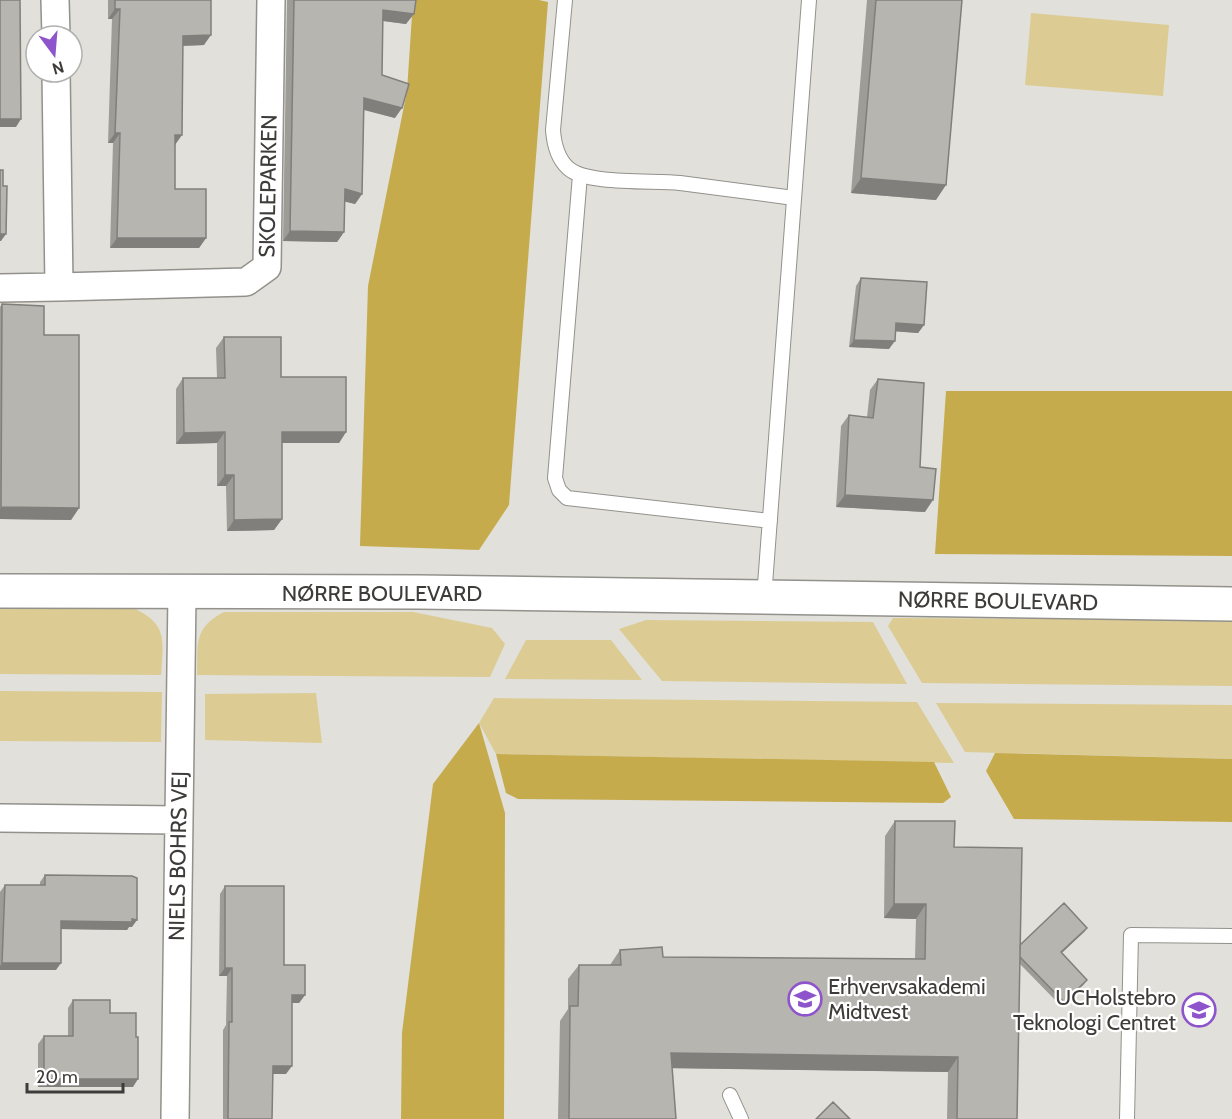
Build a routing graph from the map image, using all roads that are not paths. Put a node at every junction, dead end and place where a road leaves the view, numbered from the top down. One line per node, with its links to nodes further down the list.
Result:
1 (55, 0): 5 (street)
2 (271, 0): 9 (street, SKOLEPARKEN)
3 (565, 0): 7 (lane)
4 (809, 0): 8 (lane)
5 (56, 24)
6 (56, 84): 9 (street)
7 (580, 175): 8 (lane); 11 (lane)
8 (794, 198): 11 (lane)
9 (58, 286): 10 (street, SKOLEPARKEN)
10 (0, 288)
11 (770, 521): 14 (lane)
12 (0, 591): 13 (street, NØRRE BOULEVARD)
13 (182, 592): 14 (street, NØRRE BOULEVARD); 17 (street, NIELS BOHRS VEJ)
14 (764, 598): 15 (street, NØRRE BOULEVARD)
15 (1232, 604)
16 (0, 818): 17 (street)
17 (179, 820): 20 (street, NIELS BOHRS VEJ)
18 (1232, 936): 22 (lane)
19 (730, 1095): 21 (lane)
20 (175, 1119)
21 (741, 1119)
22 (1127, 1119)

